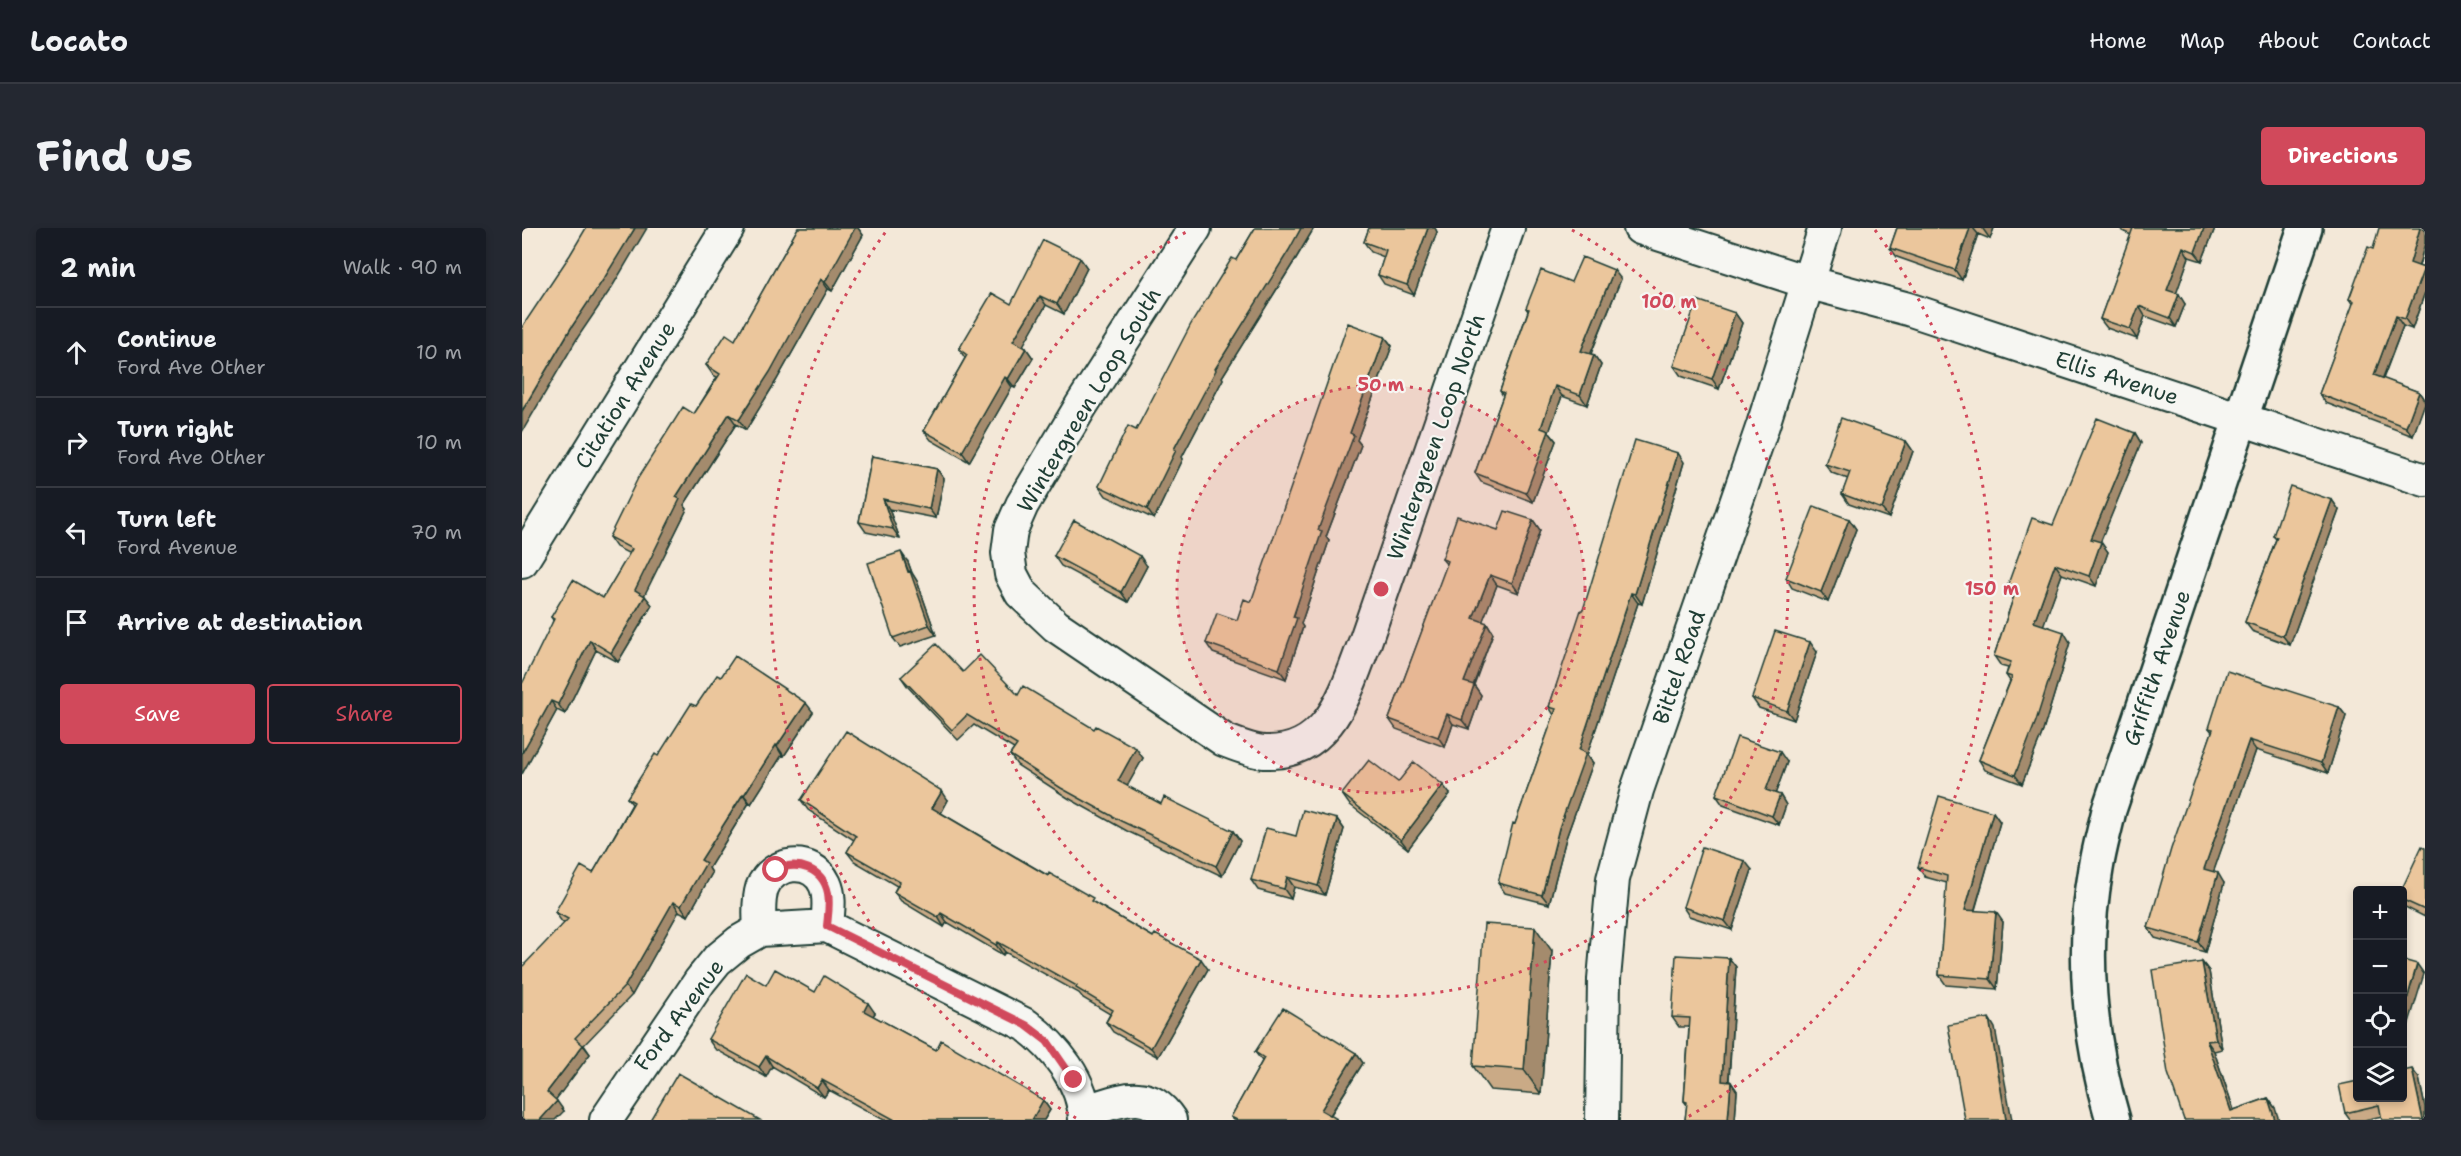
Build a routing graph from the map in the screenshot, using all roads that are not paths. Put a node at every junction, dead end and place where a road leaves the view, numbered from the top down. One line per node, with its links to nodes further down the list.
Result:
1 (728, 228): 10 (street, Citation Avenue)
2 (1195, 228): 11 (street, Wintergreen Loop South)
3 (1508, 228): 11 (street, Wintergreen Loop North)
4 (1640, 228): 7 (street, Ellis Avenue)
5 (1826, 228): 7 (street, Bittel Road)
6 (2306, 228): 8 (street, Griffith Avenue)
7 (1807, 282): 8 (street, Ellis Avenue); 17 (street, Bittel Road)
8 (2241, 418): 9 (street, Ellis Avenue); 18 (street, Griffith Avenue)
9 (2425, 480)
10 (522, 561)
11 (1152, 691)
12 (827, 926): 13 (street, Ford Avenue); 13 (street); 14 (street, Ford Avenue)
13 (760, 930): 15 (street, Ford Avenue)
14 (1085, 1115): 16 (street)
15 (606, 1120)
16 (1170, 1120)
17 (1602, 1120)
18 (2113, 1120)

